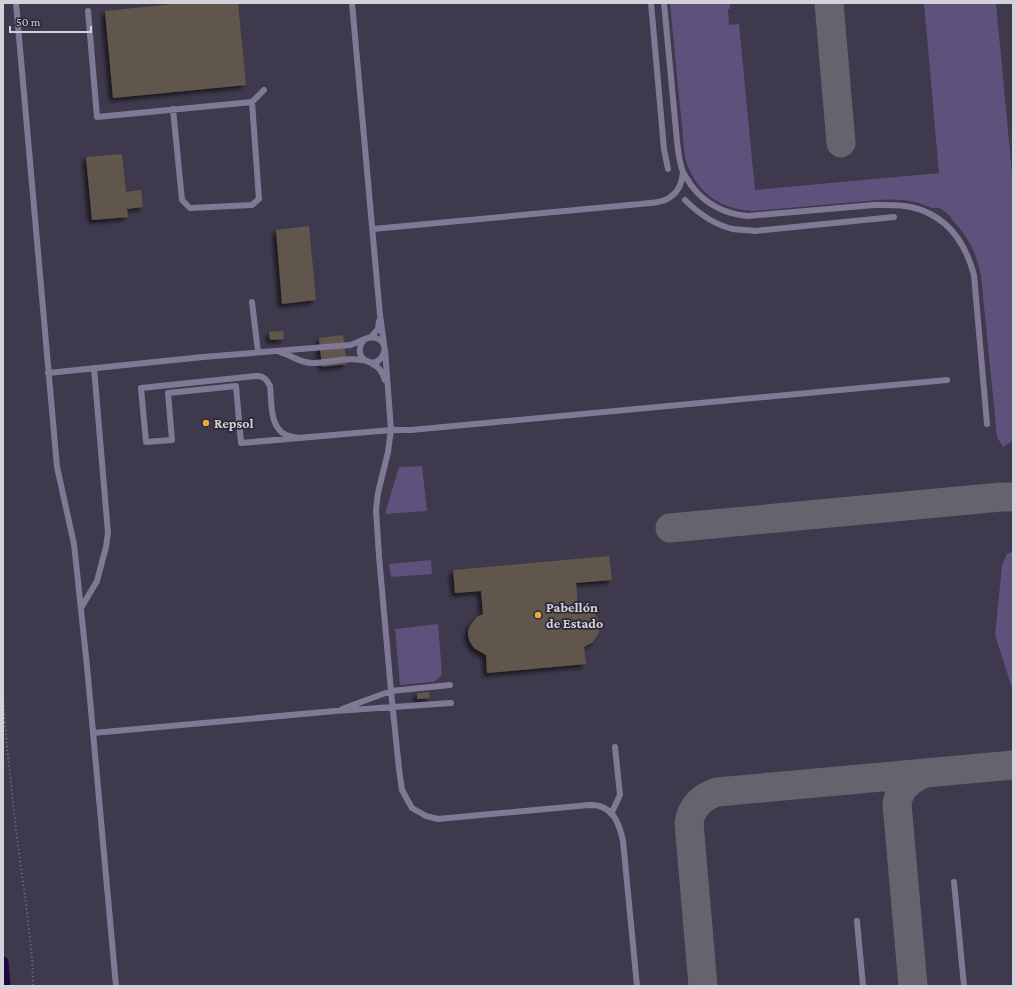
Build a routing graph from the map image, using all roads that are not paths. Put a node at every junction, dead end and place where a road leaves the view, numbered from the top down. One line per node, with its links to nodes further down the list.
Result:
1 (16, 3): 24 (lane)
2 (352, 3): 15 (lane)
3 (651, 3): 9 (lane)
4 (664, 3): 10 (lane)
5 (88, 11): 8 (lane)
6 (264, 90): 7 (lane)
7 (252, 102): 8 (lane); 8 (lane)
8 (173, 110)
9 (668, 169)
10 (683, 172): 12 (lane); 15 (lane)
11 (685, 200): 14 (lane)
12 (874, 205): 14 (lane); 27 (lane)
13 (894, 217): 14 (lane)
14 (875, 219)
15 (373, 229): 17 (lane)
16 (252, 302): 21 (lane)
17 (380, 315): 18 (lane); 19 (lane)
18 (368, 338): 19 (lane); 20 (lane); 22 (lane)
19 (385, 348): 22 (lane); 26 (lane)
20 (274, 351): 21 (lane); 22 (lane)
21 (258, 352): 23 (lane)
22 (369, 362): 26 (lane)
23 (94, 368): 24 (lane); 30 (lane)
24 (48, 373): 30 (lane)
25 (947, 380): 28 (lane)
26 (387, 389): 28 (lane)
27 (988, 424)
28 (391, 430): 29 (lane); 32 (lane)
29 (299, 438): 29 (lane)
30 (81, 608): 36 (lane)
31 (450, 685): 32 (lane)
32 (391, 691): 34 (lane); 35 (lane)
33 (451, 703): 34 (lane)
34 (393, 707): 35 (lane); 38 (lane)
35 (335, 712): 36 (lane)
36 (93, 734): 41 (lane)
37 (615, 747): 38 (lane)
38 (611, 814): 42 (lane)
39 (954, 882): 44 (lane)
40 (857, 921): 43 (lane)
41 (116, 986)
42 (637, 986)
43 (863, 986)
44 (964, 986)

